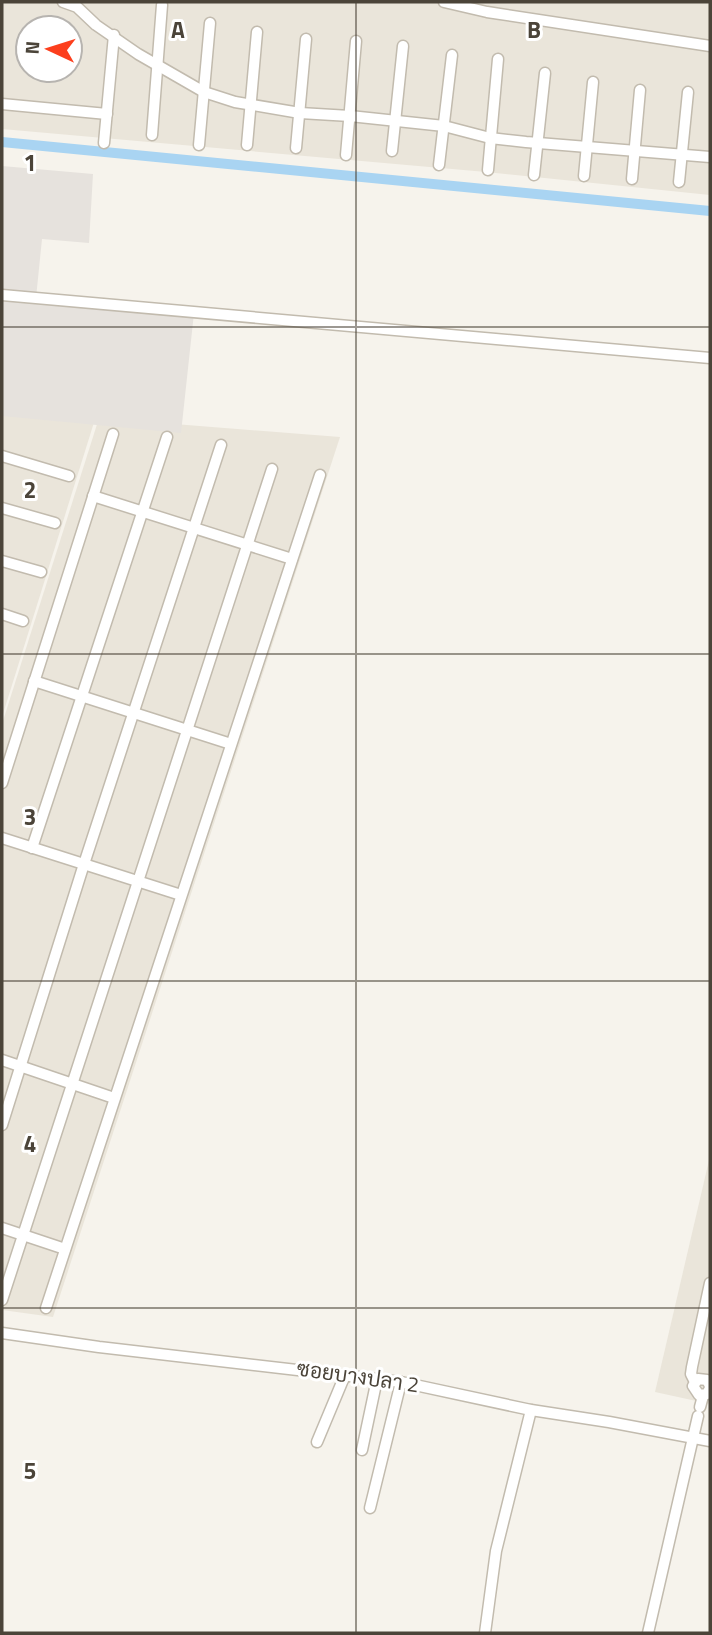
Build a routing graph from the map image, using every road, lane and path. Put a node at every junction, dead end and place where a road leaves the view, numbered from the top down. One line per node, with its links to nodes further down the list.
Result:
1 (63, 2): 6 (street)
2 (444, 2): 10 (street)
3 (162, 5): 13 (street)
4 (210, 23): 17 (street)
5 (257, 32): 20 (street)
6 (114, 35): 13 (street); 22 (street)
7 (306, 38): 21 (street)
8 (356, 41): 23 (street)
9 (403, 46): 24 (street)
10 (710, 46)
11 (452, 55): 25 (street)
12 (498, 59): 27 (street)
13 (158, 65): 17 (street); 26 (street)
14 (545, 72): 29 (street)
15 (593, 82): 32 (street)
16 (640, 89): 34 (street)
17 (204, 92): 20 (street); 30 (street)
18 (688, 92): 36 (street)
19 (2, 104): 22 (street)
20 (250, 105): 21 (street); 31 (street)
21 (300, 113): 23 (street); 33 (street)
22 (107, 114): 28 (street)
23 (350, 116): 24 (street); 37 (street)
24 (396, 120): 25 (street); 35 (street)
25 (444, 126): 27 (street); 39 (street)
26 (152, 135)
27 (490, 138): 29 (street); 40 (street)
28 (104, 143)
29 (537, 143): 32 (street); 41 (street)
30 (199, 145)
31 (247, 145)
32 (587, 147): 34 (street); 42 (street)
33 (296, 148)
34 (634, 150): 36 (street); 43 (street)
35 (392, 151)
36 (682, 154): 38 (street); 44 (street)
37 (346, 155)
38 (710, 157)
39 (439, 165)
40 (488, 170)
41 (534, 175)
42 (584, 176)
43 (632, 179)
44 (679, 183)
45 (2, 295): 46 (street)
46 (710, 358)
47 (113, 434): 54 (street)
48 (167, 437): 56 (street)
49 (221, 444): 58 (street)
50 (2, 456): 53 (street)
51 (272, 469): 59 (street)
52 (320, 475): 60 (street)
53 (69, 476)
54 (93, 496): 56 (street); 65 (street)
55 (2, 508): 57 (street)
56 (143, 512): 58 (street); 66 (street)
57 (55, 523)
58 (194, 528): 59 (street); 67 (street)
59 (247, 544): 60 (street); 68 (street)
60 (292, 559): 69 (street)
61 (2, 561): 62 (street)
62 (41, 572)
63 (2, 614): 64 (street)
64 (23, 621)
65 (34, 681): 66 (street); 70 (street)
66 (82, 696): 67 (street); 72 (street)
67 (133, 713): 68 (street); 73 (street)
68 (186, 730): 69 (street); 74 (street)
69 (231, 744): 75 (street)
70 (2, 783)
71 (2, 838): 72 (street)
72 (32, 848): 73 (street)
73 (84, 864): 74 (street); 77 (street)
74 (137, 881): 75 (street); 78 (street)
75 (181, 895): 79 (street)
76 (2, 1060): 77 (street)
77 (22, 1066): 78 (street); 80 (street)
78 (71, 1083): 79 (street); 82 (street)
79 (114, 1098): 83 (street)
80 (2, 1125)
81 (2, 1228): 82 (street)
82 (22, 1235): 83 (street); 85 (street)
83 (65, 1249): 86 (street)
84 (710, 1283): 91 (street)
85 (2, 1300)
86 (46, 1308)
87 (2, 1333): 88 (street, ซอยบางปลา 2)
88 (345, 1375): 89 (street, ซอยบางปลา 2); 95 (street)
89 (377, 1379): 90 (street, ซอยบางปลา 2); 96 (street)
90 (401, 1382): 92 (street, ซอยบางปลา 2); 97 (street)
91 (708, 1390): 93 (street)
92 (531, 1410): 93 (street, ซอยบางปลา 2); 98 (street)
93 (692, 1438): 94 (street, ซอยบางปลา 2); 99 (street)
94 (710, 1441)
95 (317, 1442)
96 (362, 1450)
97 (370, 1508)
98 (485, 1633)
99 (648, 1633)

